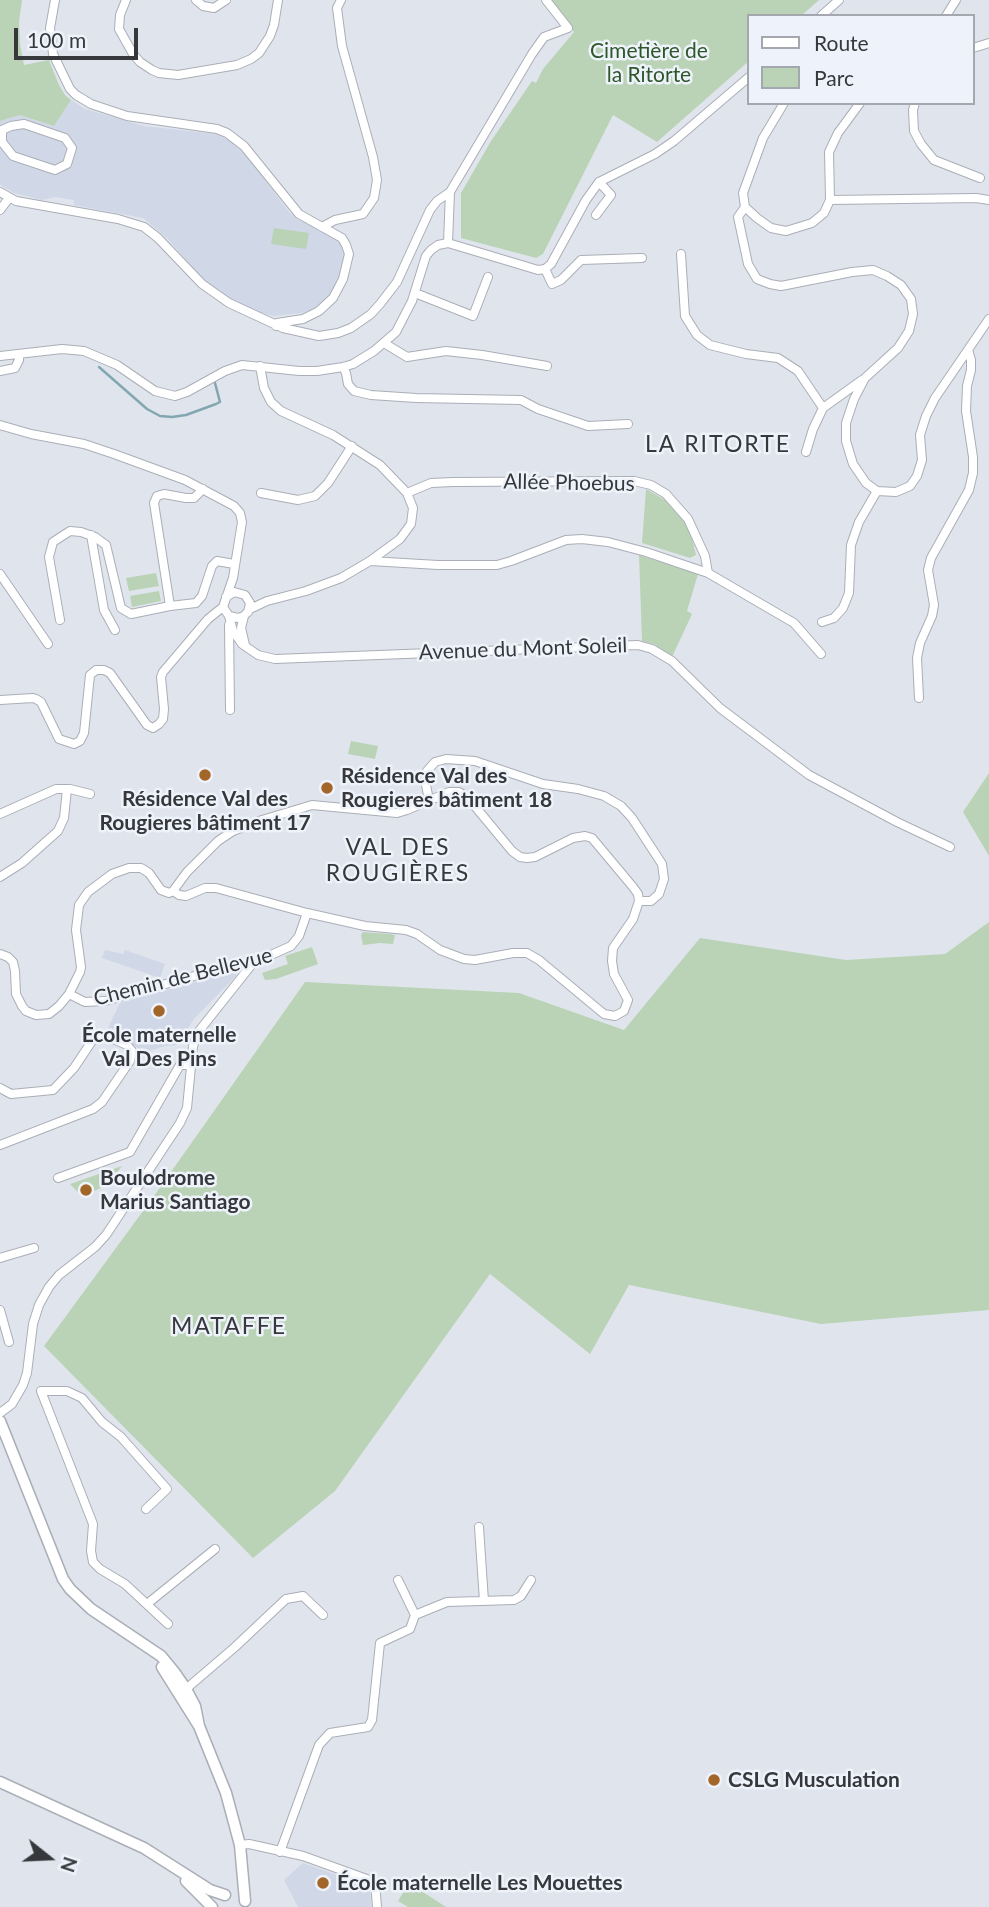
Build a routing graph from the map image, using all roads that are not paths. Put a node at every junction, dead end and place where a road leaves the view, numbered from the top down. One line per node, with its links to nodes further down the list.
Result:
1 (55, 0): 25 (street)
2 (126, 0): 8 (street)
3 (196, 0): 4 (street)
4 (226, 0)
5 (341, 0): 25 (street)
6 (547, 0): 18 (street)
7 (839, 0): 9 (street)
8 (275, 2)
9 (823, 14)
10 (748, 78): 16 (street)
11 (783, 105): 22 (street)
12 (859, 105): 21 (street)
13 (914, 105): 15 (street)
14 (67, 164): 14 (street)
15 (980, 178)
16 (599, 183): 24 (street); 29 (street)
17 (0, 192): 19 (street)
18 (450, 192): 26 (street); 33 (street)
19 (9, 198): 23 (street); 33 (street)
20 (989, 200): 21 (street)
21 (830, 201): 22 (street)
22 (745, 207): 42 (street)
23 (0, 210)
24 (596, 215)
25 (322, 227): 33 (street)
26 (448, 243): 29 (street); 31 (street)
27 (681, 254): 43 (street)
28 (642, 258): 29 (street)
29 (545, 269)
30 (488, 277): 31 (street)
31 (415, 293): 34 (street)
32 (989, 319): 35 (street)
33 (276, 326)
34 (384, 343): 39 (street); 40 (street)
35 (968, 350): 49 (street); 72 (street)
36 (19, 355): 37 (street); 38 (street); 41 (street)
37 (0, 356)
38 (260, 366): 40 (street); 46 (street)
39 (547, 366)
40 (343, 367): 44 (street)
41 (0, 371)
42 (865, 378): 43 (street); 49 (street)
43 (823, 408): 47 (street)
44 (628, 424)
45 (0, 425): 48 (street)
46 (352, 446): 50 (street); 51 (street)
47 (806, 452)
48 (203, 489): 56 (street); 63 (street)
49 (877, 491): 67 (street)
50 (261, 493)
51 (407, 493): 53 (street); 57 (street, Allée Phoebus)
52 (90, 536): 63 (street); 66 (street); 68 (street)
53 (394, 543): 54 (street); 55 (street)
54 (370, 561): 55 (street); 61 (street)
55 (400, 562): 57 (street)
56 (234, 564): 59 (street); 63 (street)
57 (708, 573): 71 (street)
58 (0, 574): 69 (street)
59 (233, 578): 60 (street); 62 (street)
60 (243, 594): 61 (street); 62 (street); 64 (street)
61 (267, 601): 64 (street)
62 (224, 603): 65 (street); 73 (street)
63 (170, 606)
64 (246, 614): 65 (street); 70 (street)
65 (229, 616): 70 (street); 74 (street)
66 (60, 620)
67 (822, 622)
68 (115, 630)
69 (48, 644)
70 (247, 647): 79 (street, Avenue du Mont Soleil)
71 (821, 654)
72 (919, 698)
73 (0, 700)
74 (230, 710)
75 (67, 789): 76 (street); 78 (street); 80 (street)
76 (90, 794)
77 (429, 800): 81 (street); 82 (street); 82 (street)
78 (0, 814)
79 (950, 847)
80 (0, 877)
81 (173, 891): 83 (street); 86 (street)
82 (639, 901): 83 (street)
83 (307, 913): 85 (street, Chemin de Bellevue)
84 (0, 954): 86 (street)
85 (253, 963): 86 (street, Chemin de Bellevue); 87 (street)
86 (69, 994)
87 (190, 1065): 90 (street); 95 (street)
88 (0, 1088): 89 (street)
89 (0, 1146)
90 (58, 1178)
91 (34, 1248): 92 (street)
92 (0, 1258)
93 (0, 1310): 94 (street)
94 (9, 1342)
95 (23, 1385): 96 (street); 97 (street)
96 (41, 1391): 99 (street); 105 (street)
97 (0, 1413)
98 (0, 1421): 109 (main road)
99 (146, 1509)
100 (479, 1527): 104 (street)
101 (215, 1549): 105 (street)
102 (398, 1580): 107 (street)
103 (531, 1580): 104 (street)
104 (484, 1601): 107 (street)
105 (147, 1604): 108 (street)
106 (323, 1615): 110 (street)
107 (415, 1615): 114 (street)
108 (168, 1624)
109 (148, 1648): 110 (main road); 111 (main road)
110 (186, 1689): 111 (main road)
111 (199, 1726): 113 (main road)
112 (0, 1782): 115 (main road)
113 (240, 1845): 114 (street); 116 (main road)
114 (279, 1852): 120 (street)
115 (161, 1857): 117 (main road); 119 (main road)
116 (243, 1875): 117 (main road); 118 (main road)
117 (228, 1894): 118 (main road); 119 (main road)
118 (247, 1904)
119 (213, 1907)
120 (377, 1907)

